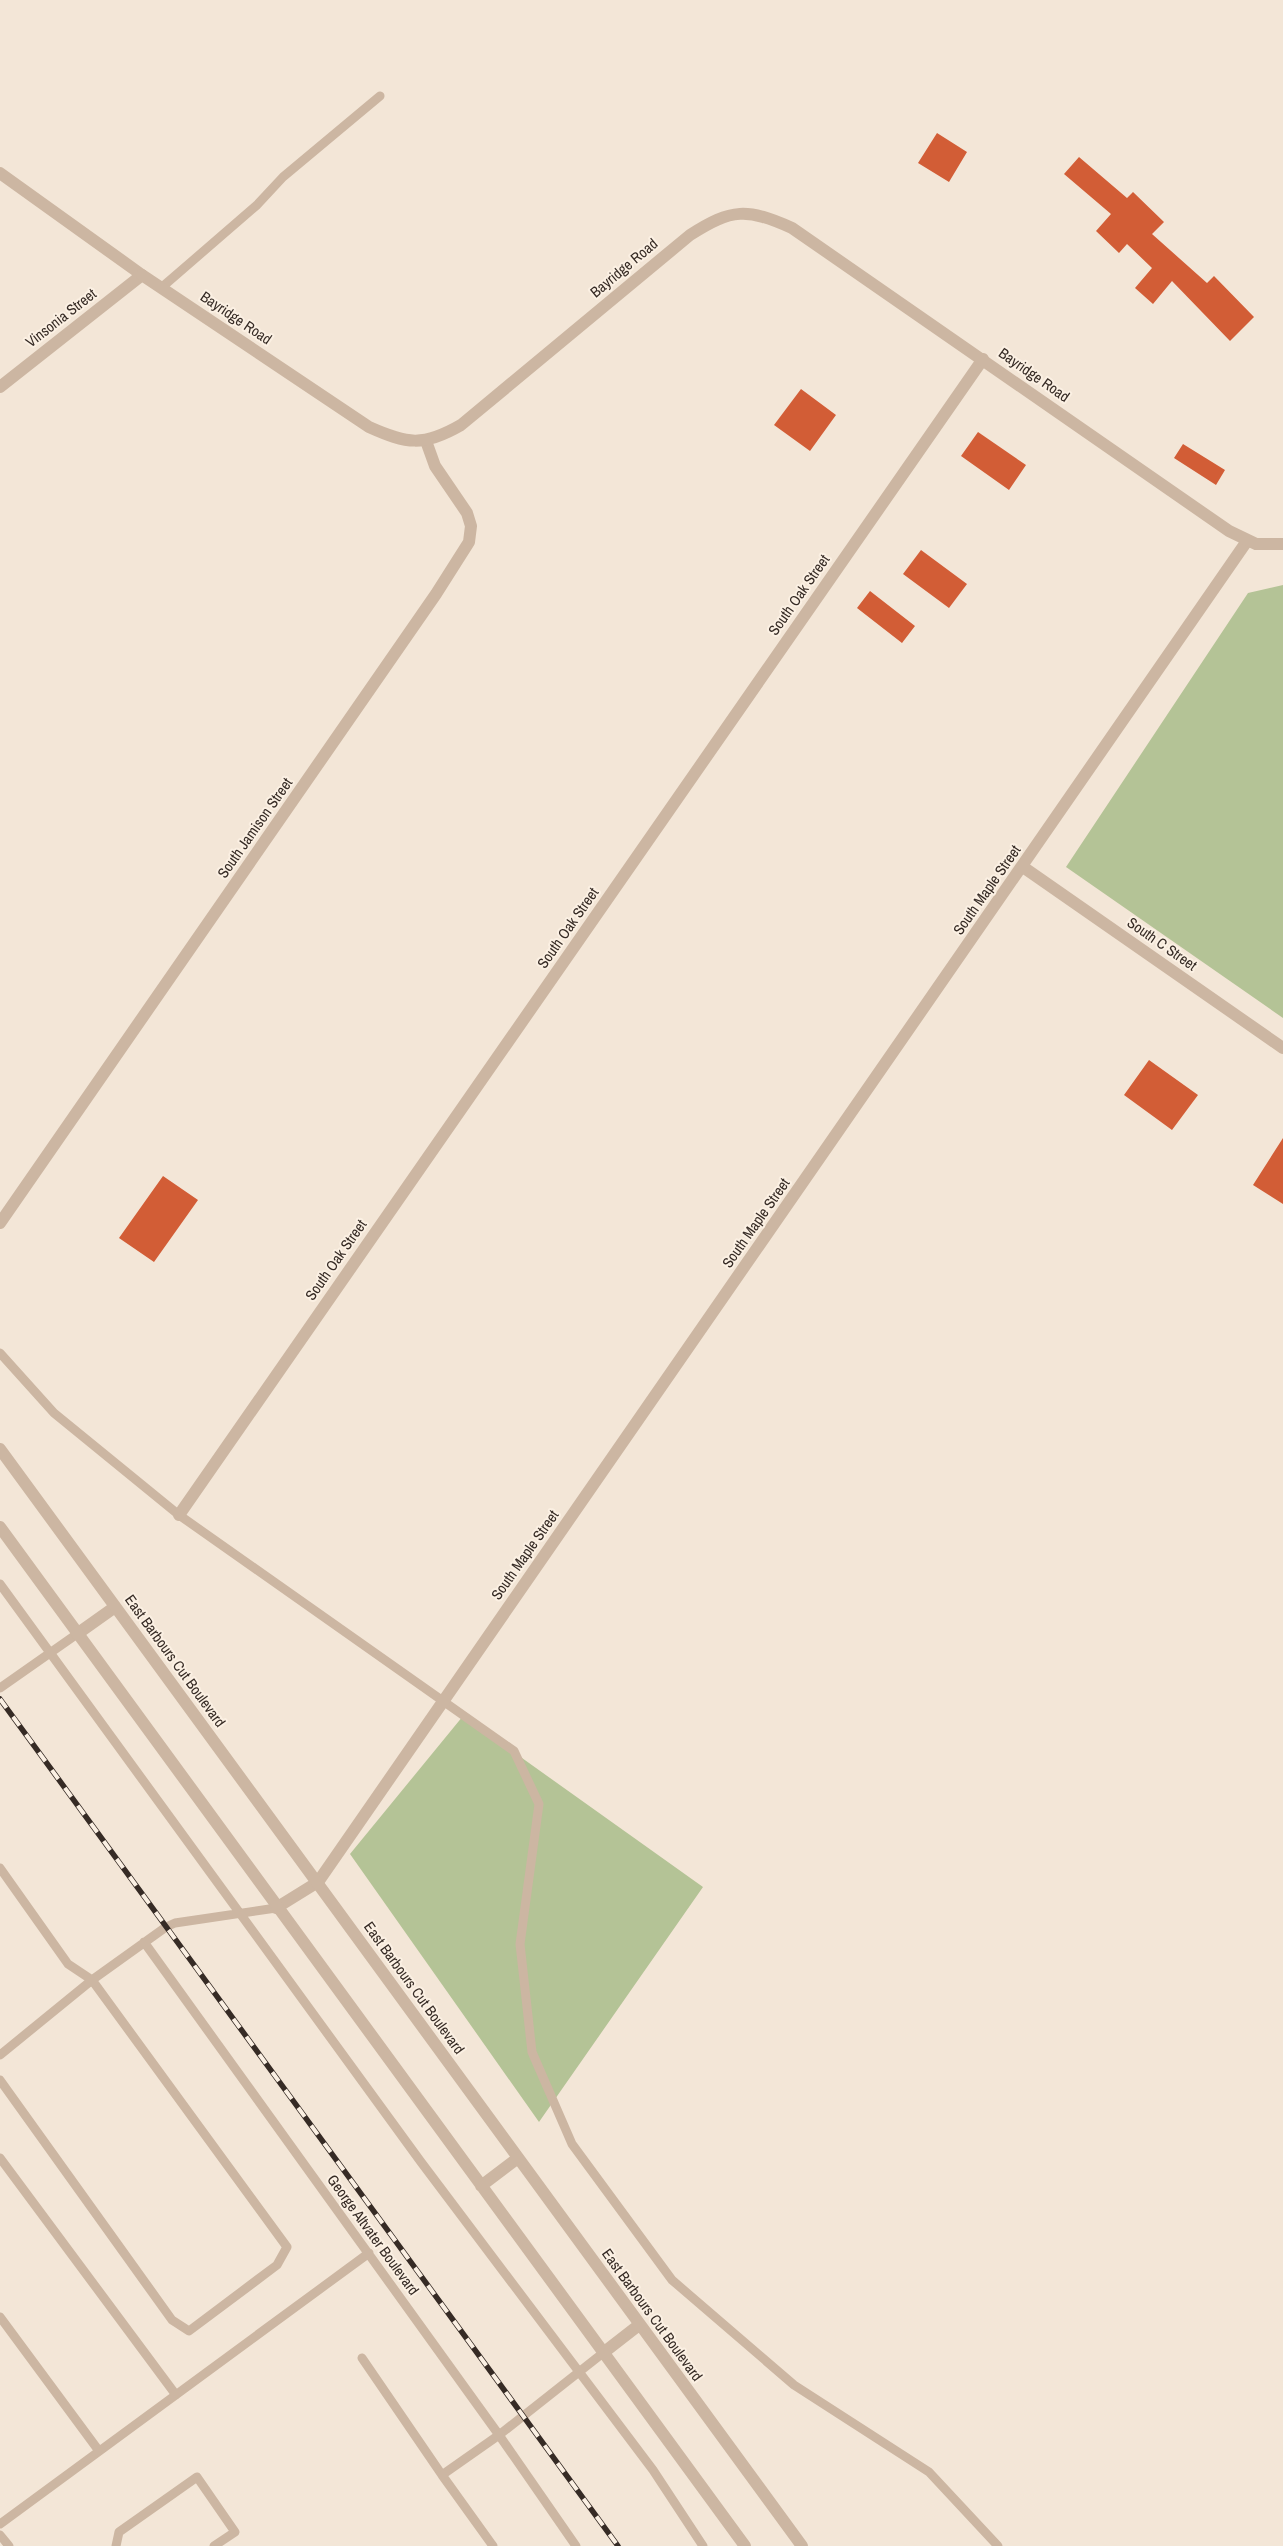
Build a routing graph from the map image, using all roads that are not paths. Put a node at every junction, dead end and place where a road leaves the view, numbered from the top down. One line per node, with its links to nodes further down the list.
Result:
1 (380, 96): 4 (lane)
2 (0, 173): 3 (street, Bayridge Road)
3 (142, 275): 4 (street, Bayridge Road); 6 (street, Vinsonia Street)
4 (161, 288): 7 (street, Bayridge Road)
5 (983, 359): 7 (street, Bayridge Road); 8 (street, Bayridge Road); 15 (street, South Oak Street)
6 (0, 387)
7 (426, 441): 12 (street, South Jamison Street)
8 (1247, 541): 9 (street, Bayridge Road); 10 (street, South Maple Street)
9 (1283, 544)
10 (1023, 867): 11 (street, South C Street); 22 (street, South Maple Street)
11 (1283, 1048)
12 (0, 1224)
13 (0, 1353): 15 (lane)
14 (0, 1449): 18 (street, East Barbours Cut Boulevard)
15 (179, 1515): 22 (lane)
16 (0, 1527): 19 (street)
17 (0, 1584): 20 (lane)
18 (115, 1607): 19 (street); 24 (street, East Barbours Cut Boulevard)
19 (77, 1634): 20 (lane); 25 (street)
20 (50, 1653): 21 (lane); 26 (lane)
21 (0, 1688)
22 (443, 1702): 24 (street, South Maple Street); 54 (lane)
23 (0, 1868): 28 (lane)
24 (318, 1882): 25 (street, South Maple Street); 32 (street, East Barbours Cut Boulevard)
25 (276, 1908): 26 (lane); 33 (street)
26 (239, 1913): 27 (lane); 39 (lane)
27 (144, 1942): 28 (lane); 34 (lane, George Altvater Boulevard)
28 (92, 1980): 29 (lane); 30 (lane)
29 (0, 2055)
30 (0, 2080)
31 (0, 2158): 40 (lane)
32 (518, 2158): 33 (street); 36 (street, East Barbours Cut Boulevard)
33 (481, 2186): 37 (street)
34 (369, 2253): 40 (lane); 41 (lane, George Altvater Boulevard)
35 (0, 2317): 42 (lane)
36 (639, 2325): 37 (street); 53 (street, East Barbours Cut Boulevard)
37 (603, 2353): 39 (lane); 52 (street)
38 (362, 2358): 43 (lane)
39 (579, 2371): 41 (lane); 51 (lane)
40 (176, 2395): 42 (lane)
41 (499, 2435): 43 (lane); 50 (lane, George Altvater Boulevard)
42 (99, 2451): 44 (lane)
43 (442, 2475): 49 (lane)
44 (0, 2524)
45 (0, 2535): 46 (lane)
46 (9, 2546)
47 (116, 2546): 48 (lane)
48 (214, 2546)
49 (493, 2546)
50 (576, 2546)
51 (703, 2546)
52 (745, 2546)
53 (802, 2546)
54 (998, 2546)

